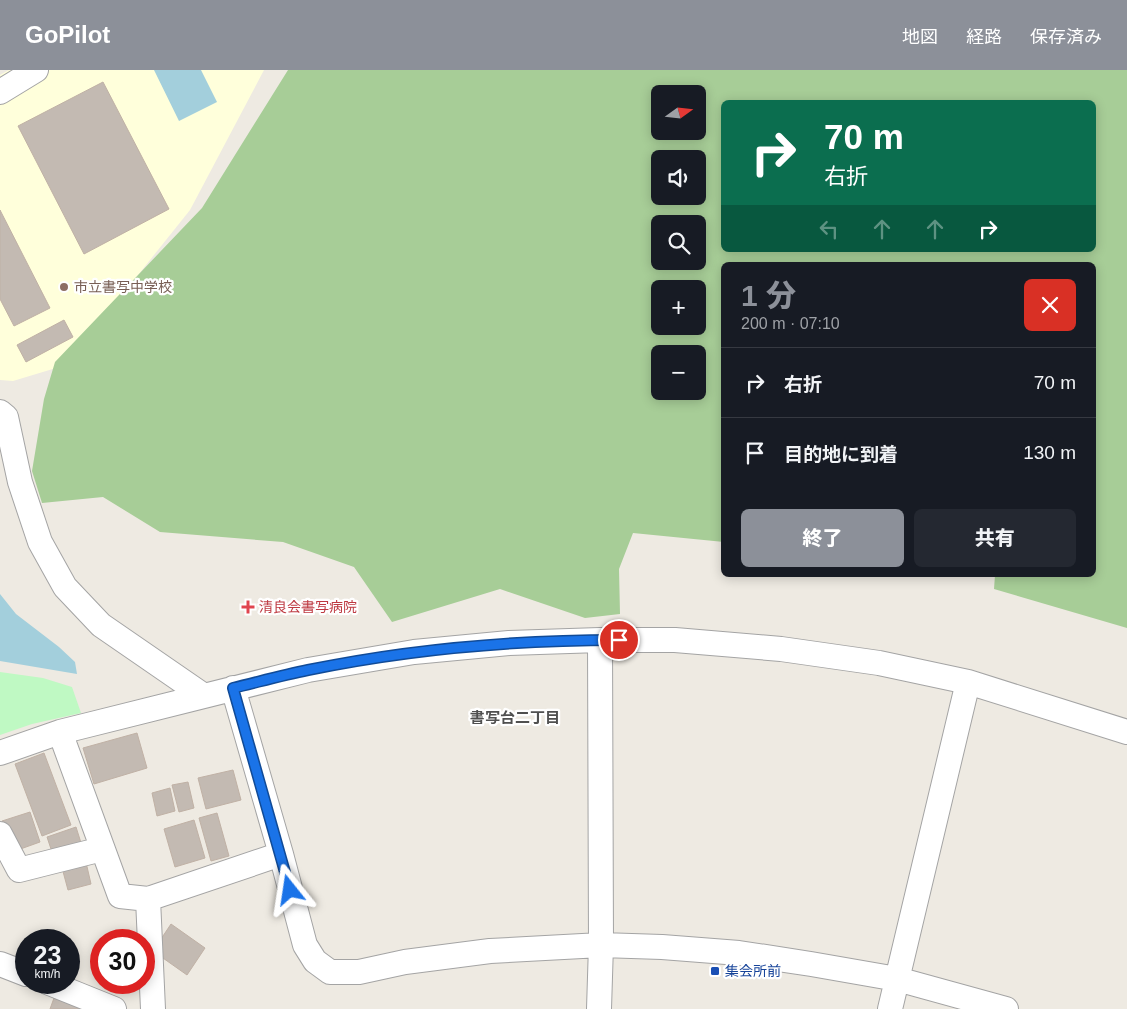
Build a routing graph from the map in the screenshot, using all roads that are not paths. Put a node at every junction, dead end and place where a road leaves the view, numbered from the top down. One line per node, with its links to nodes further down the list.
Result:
1 (36, 70): 2 (street)
2 (0, 92)
3 (0, 412): 7 (street)
4 (600, 640): 5 (street); 6 (street); 15 (street)
5 (968, 682): 9 (street); 18 (street)
6 (233, 688): 7 (street); 13 (street)
7 (204, 696): 8 (street)
8 (60, 732): 10 (street); 12 (street)
9 (1127, 732)
10 (0, 753)
11 (0, 834): 12 (street)
12 (102, 849): 14 (street)
13 (281, 854): 14 (street); 15 (street)
14 (148, 899): 21 (street)
15 (601, 945): 18 (street); 22 (street)
16 (0, 964): 17 (street)
17 (15, 970)
18 (897, 979): 23 (street); 24 (street)
19 (77, 994): 20 (street)
20 (114, 1009)
21 (153, 1009)
22 (599, 1009)
23 (890, 1009)
24 (1006, 1009)

